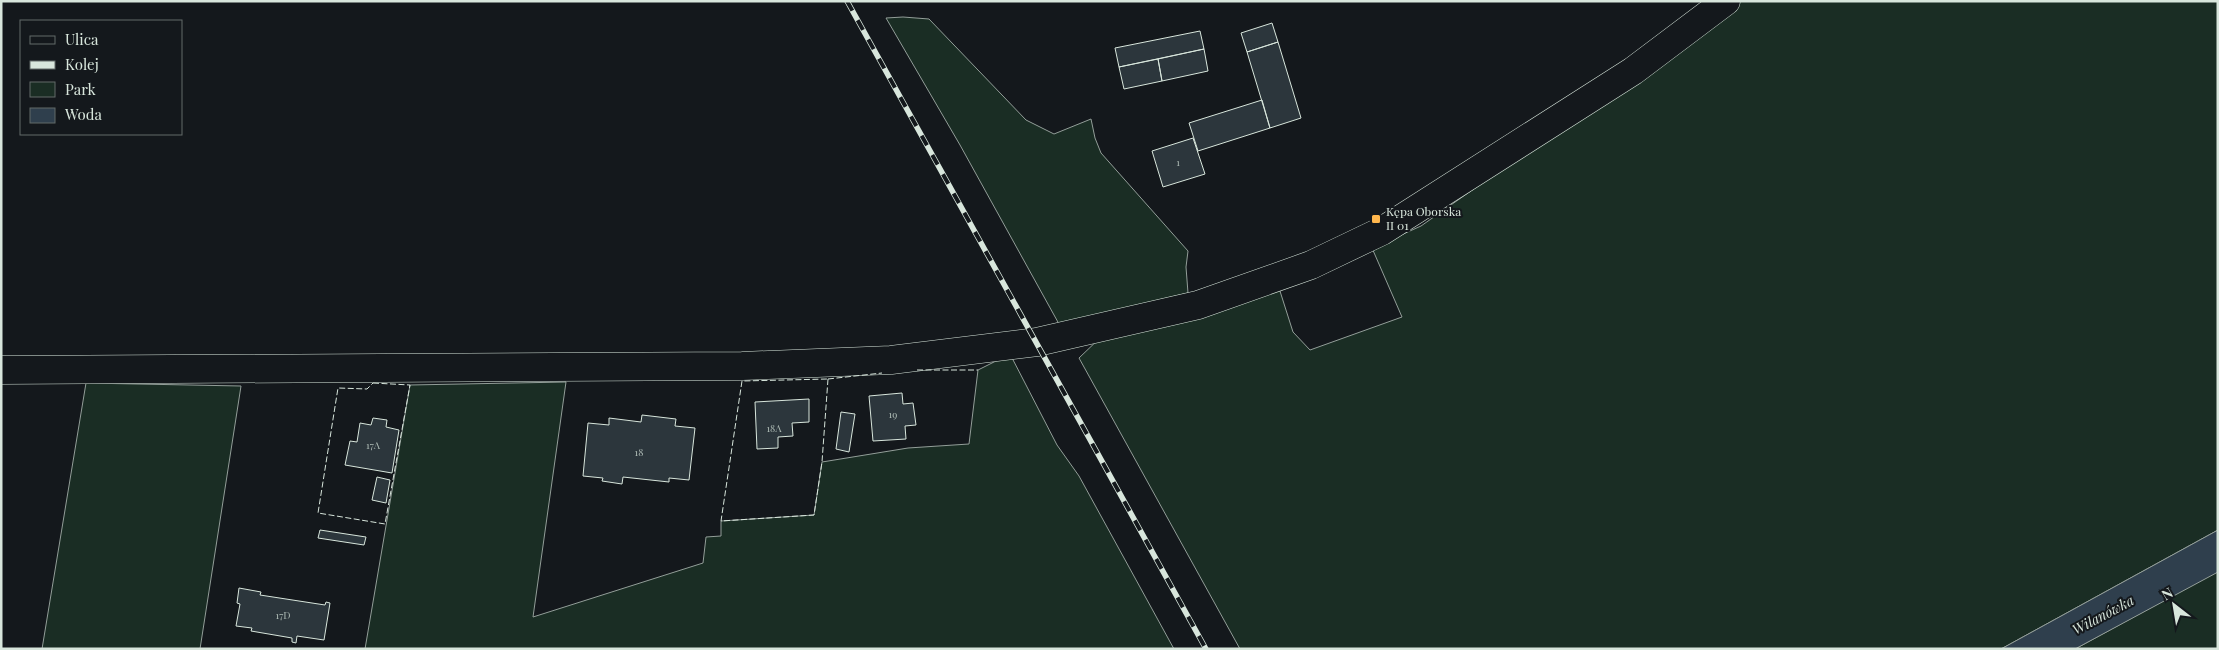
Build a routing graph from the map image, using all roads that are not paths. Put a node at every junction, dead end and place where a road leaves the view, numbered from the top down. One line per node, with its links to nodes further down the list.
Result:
1 (1726, 1): 2 (street)
2 (1, 370)

